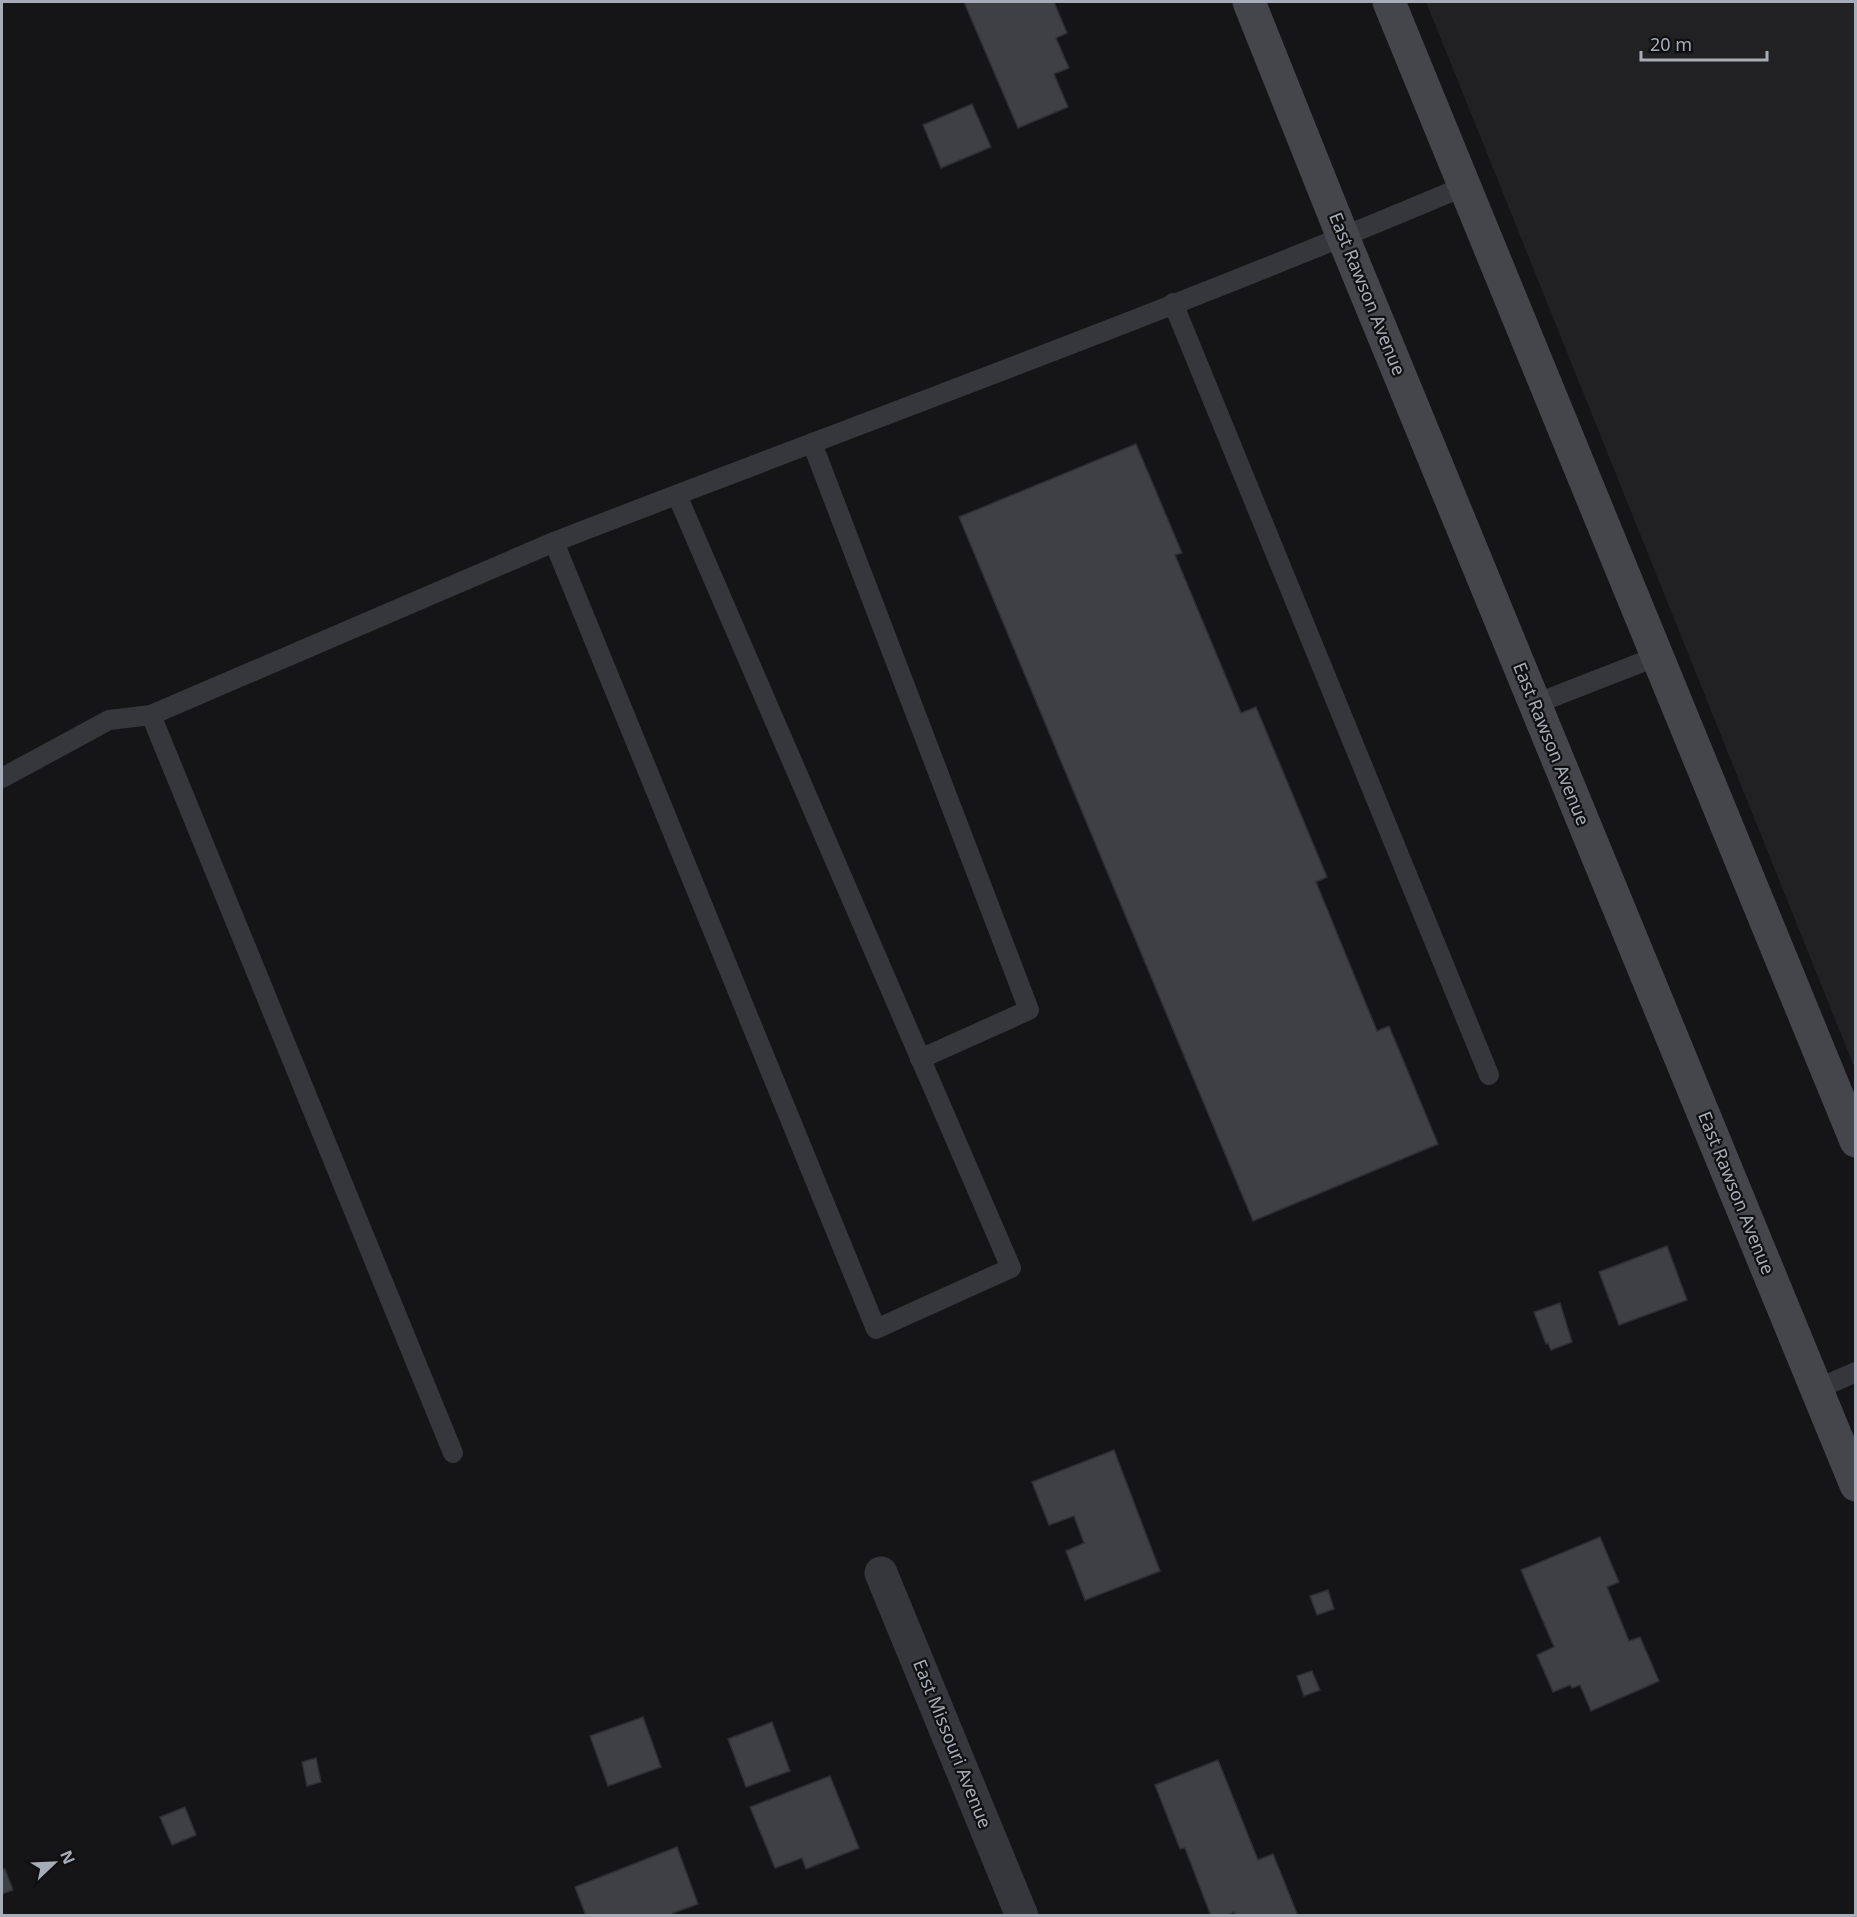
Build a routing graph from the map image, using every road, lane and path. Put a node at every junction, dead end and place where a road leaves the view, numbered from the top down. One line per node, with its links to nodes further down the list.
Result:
1 (1249, 2): 4 (main road, East Rawson Avenue)
2 (1389, 2): 3 (main road)
3 (1465, 186): 4 (lane); 9 (main road)
4 (1343, 237): 5 (lane); 10 (main road, East Rawson Avenue)
5 (1173, 303): 6 (lane); 14 (lane)
6 (812, 443): 7 (lane); 13 (lane)
7 (677, 495): 8 (lane); 13 (lane)
8 (554, 542): 11 (lane); 13 (lane)
9 (1658, 656): 10 (lane); 15 (main road)
10 (1535, 704): 17 (main road, East Rawson Avenue)
11 (151, 715): 12 (lane); 18 (lane)
12 (2, 778)
13 (920, 1059)
14 (1489, 1075)
15 (1856, 1141)
16 (1856, 1372): 17 (lane)
17 (1817, 1389): 19 (main road, East Rawson Avenue)
18 (453, 1454)
19 (1856, 1485)
20 (881, 1573): 21 (street, East Missouri Avenue)
21 (1022, 1916)

